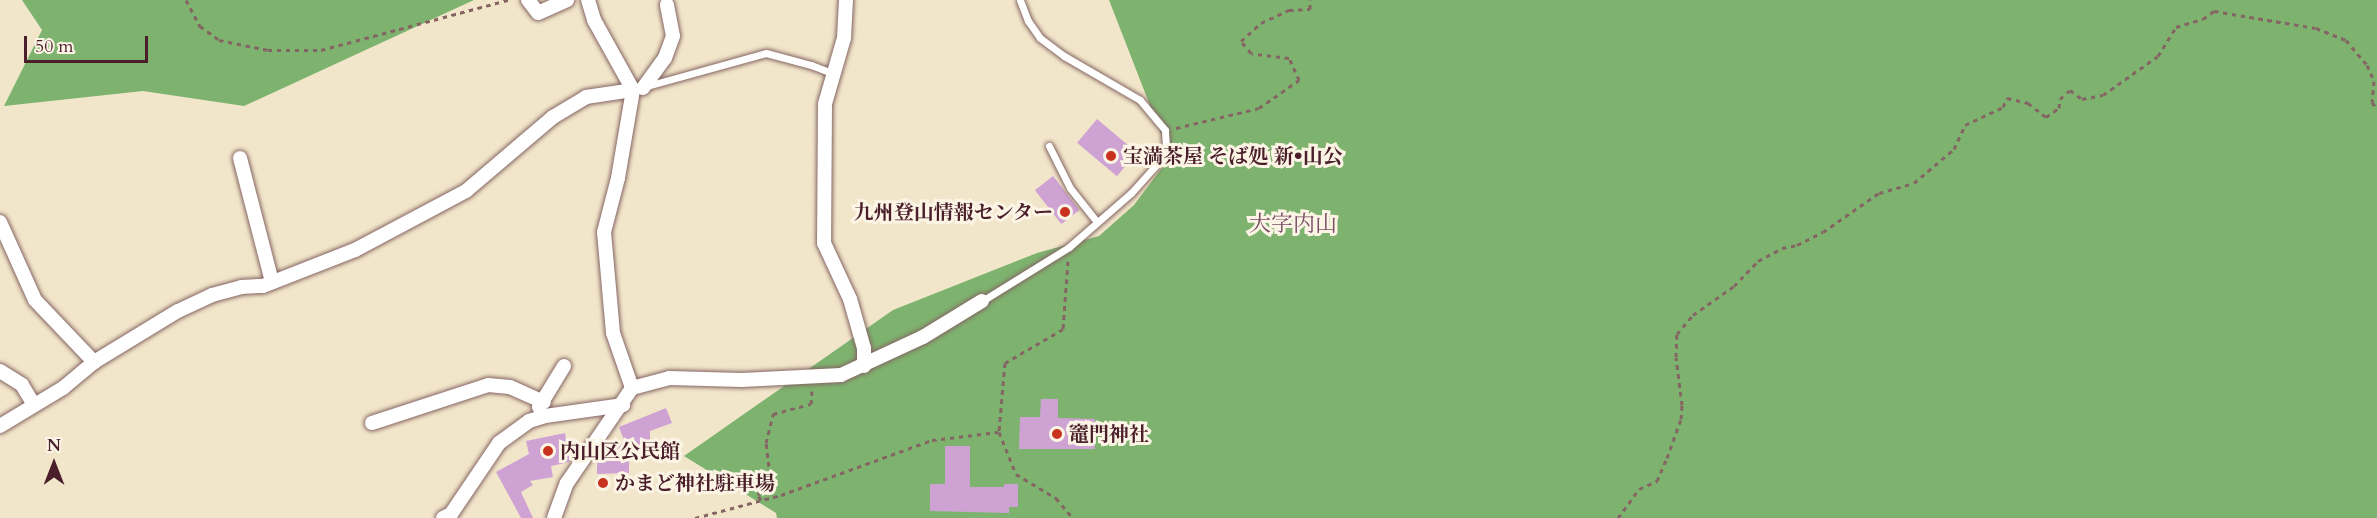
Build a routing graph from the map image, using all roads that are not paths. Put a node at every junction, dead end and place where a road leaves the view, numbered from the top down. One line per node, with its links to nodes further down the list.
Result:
1 (528, 0): 2 (street)
2 (567, 0)
3 (588, 0): 8 (street)
4 (846, 0): 7 (street)
5 (1020, 0): 12 (lane)
6 (667, 5): 8 (street)
7 (835, 74): 8 (lane); 17 (street)
8 (638, 89): 13 (street); 19 (street)
9 (1049, 146): 12 (lane)
10 (240, 158): 13 (street)
11 (0, 222): 15 (street)
12 (1097, 222): 14 (lane)
13 (272, 282): 15 (street)
14 (982, 301): 17 (street)
15 (94, 362): 21 (street)
16 (564, 366): 20 (street)
17 (864, 366): 19 (street)
18 (0, 371): 21 (street)
19 (632, 388): 22 (street)
20 (544, 402): 23 (street); 24 (street)
21 (34, 405): 25 (street)
22 (623, 405): 23 (street); 27 (street)
23 (529, 421): 26 (street)
24 (372, 423)
25 (0, 426)
26 (443, 518)
27 (554, 518)

